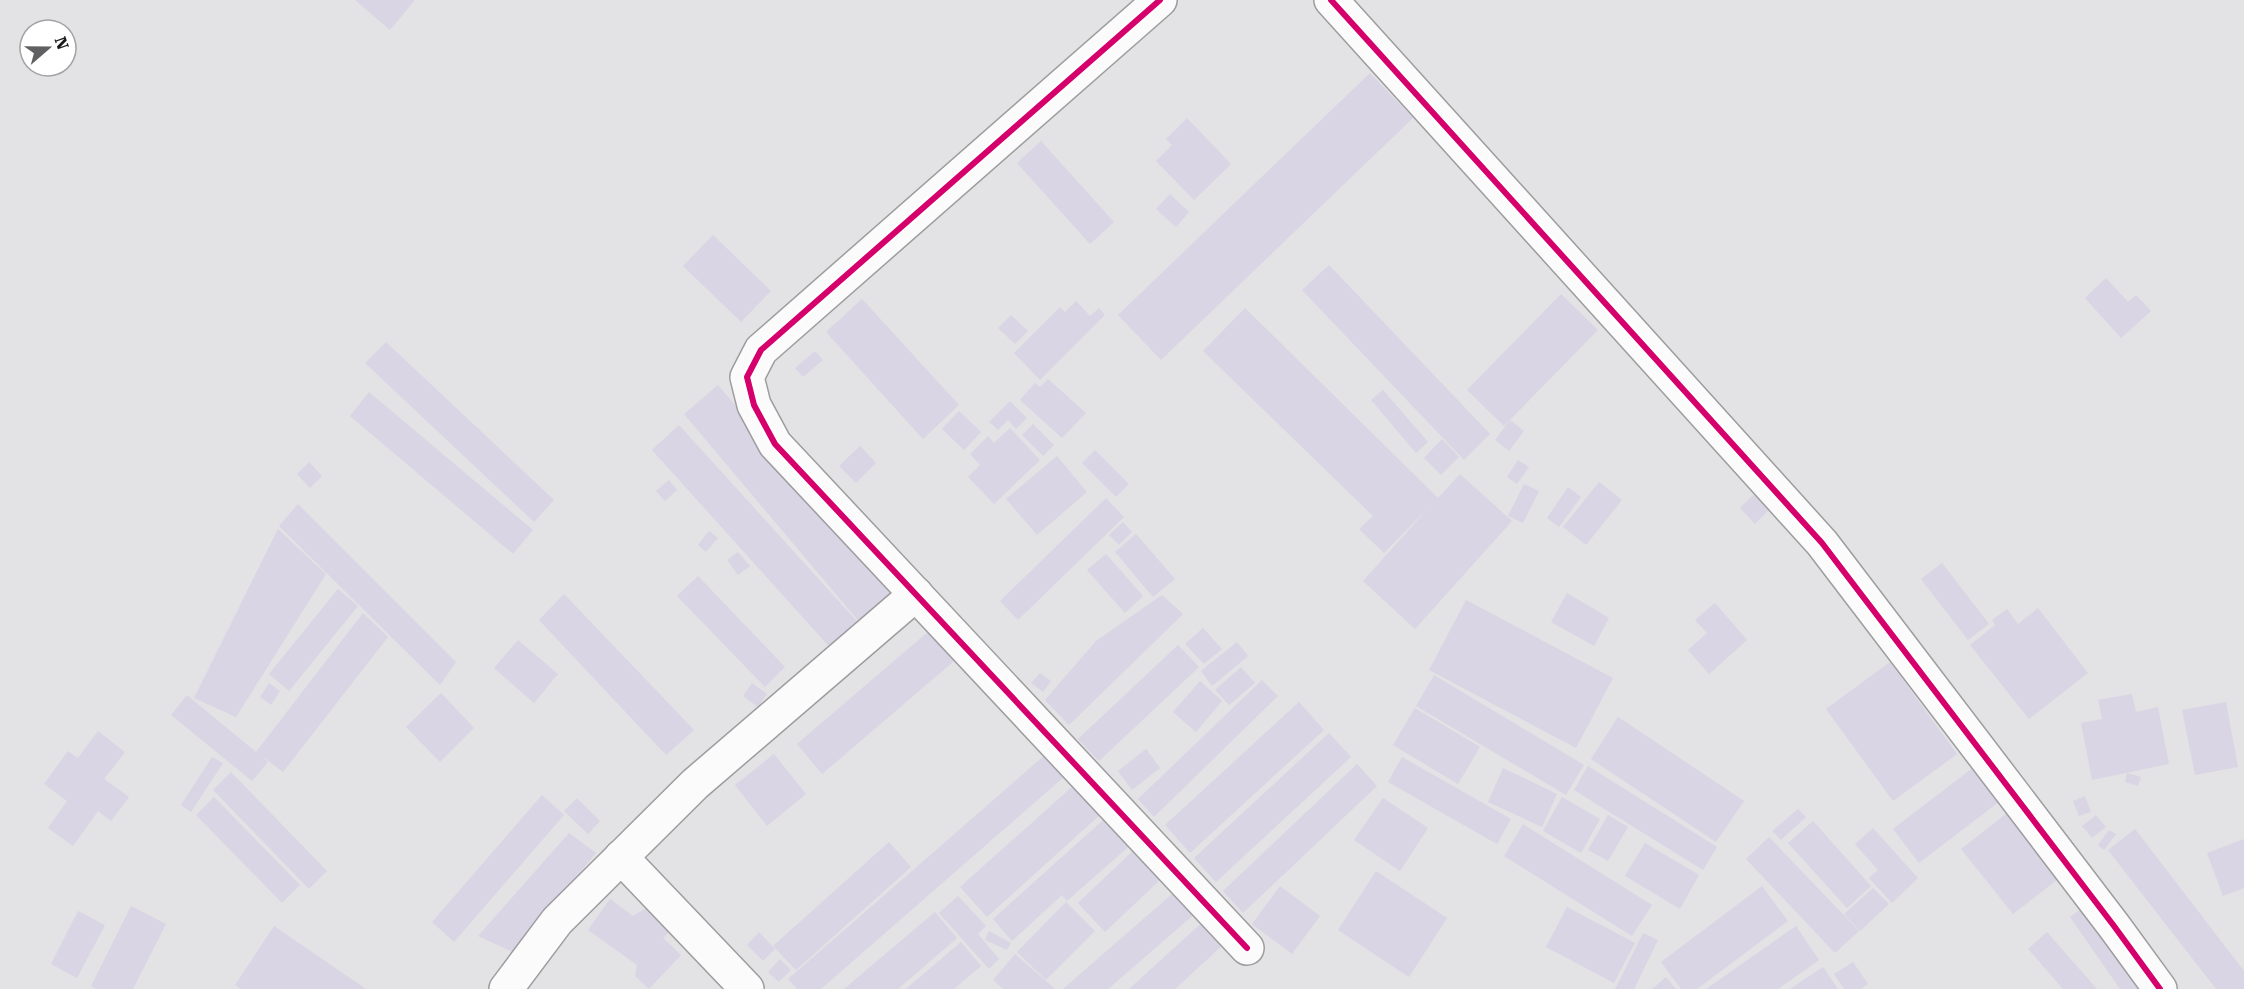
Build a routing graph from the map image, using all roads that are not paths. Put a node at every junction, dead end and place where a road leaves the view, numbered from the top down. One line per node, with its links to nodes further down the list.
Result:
1 (1160, 0): 3 (street)
2 (1331, 0): 8 (street)
3 (916, 594): 4 (street); 5 (street)
4 (621, 857): 6 (street); 7 (street)
5 (1247, 948)
6 (506, 989)
7 (747, 989)
8 (2160, 989)

